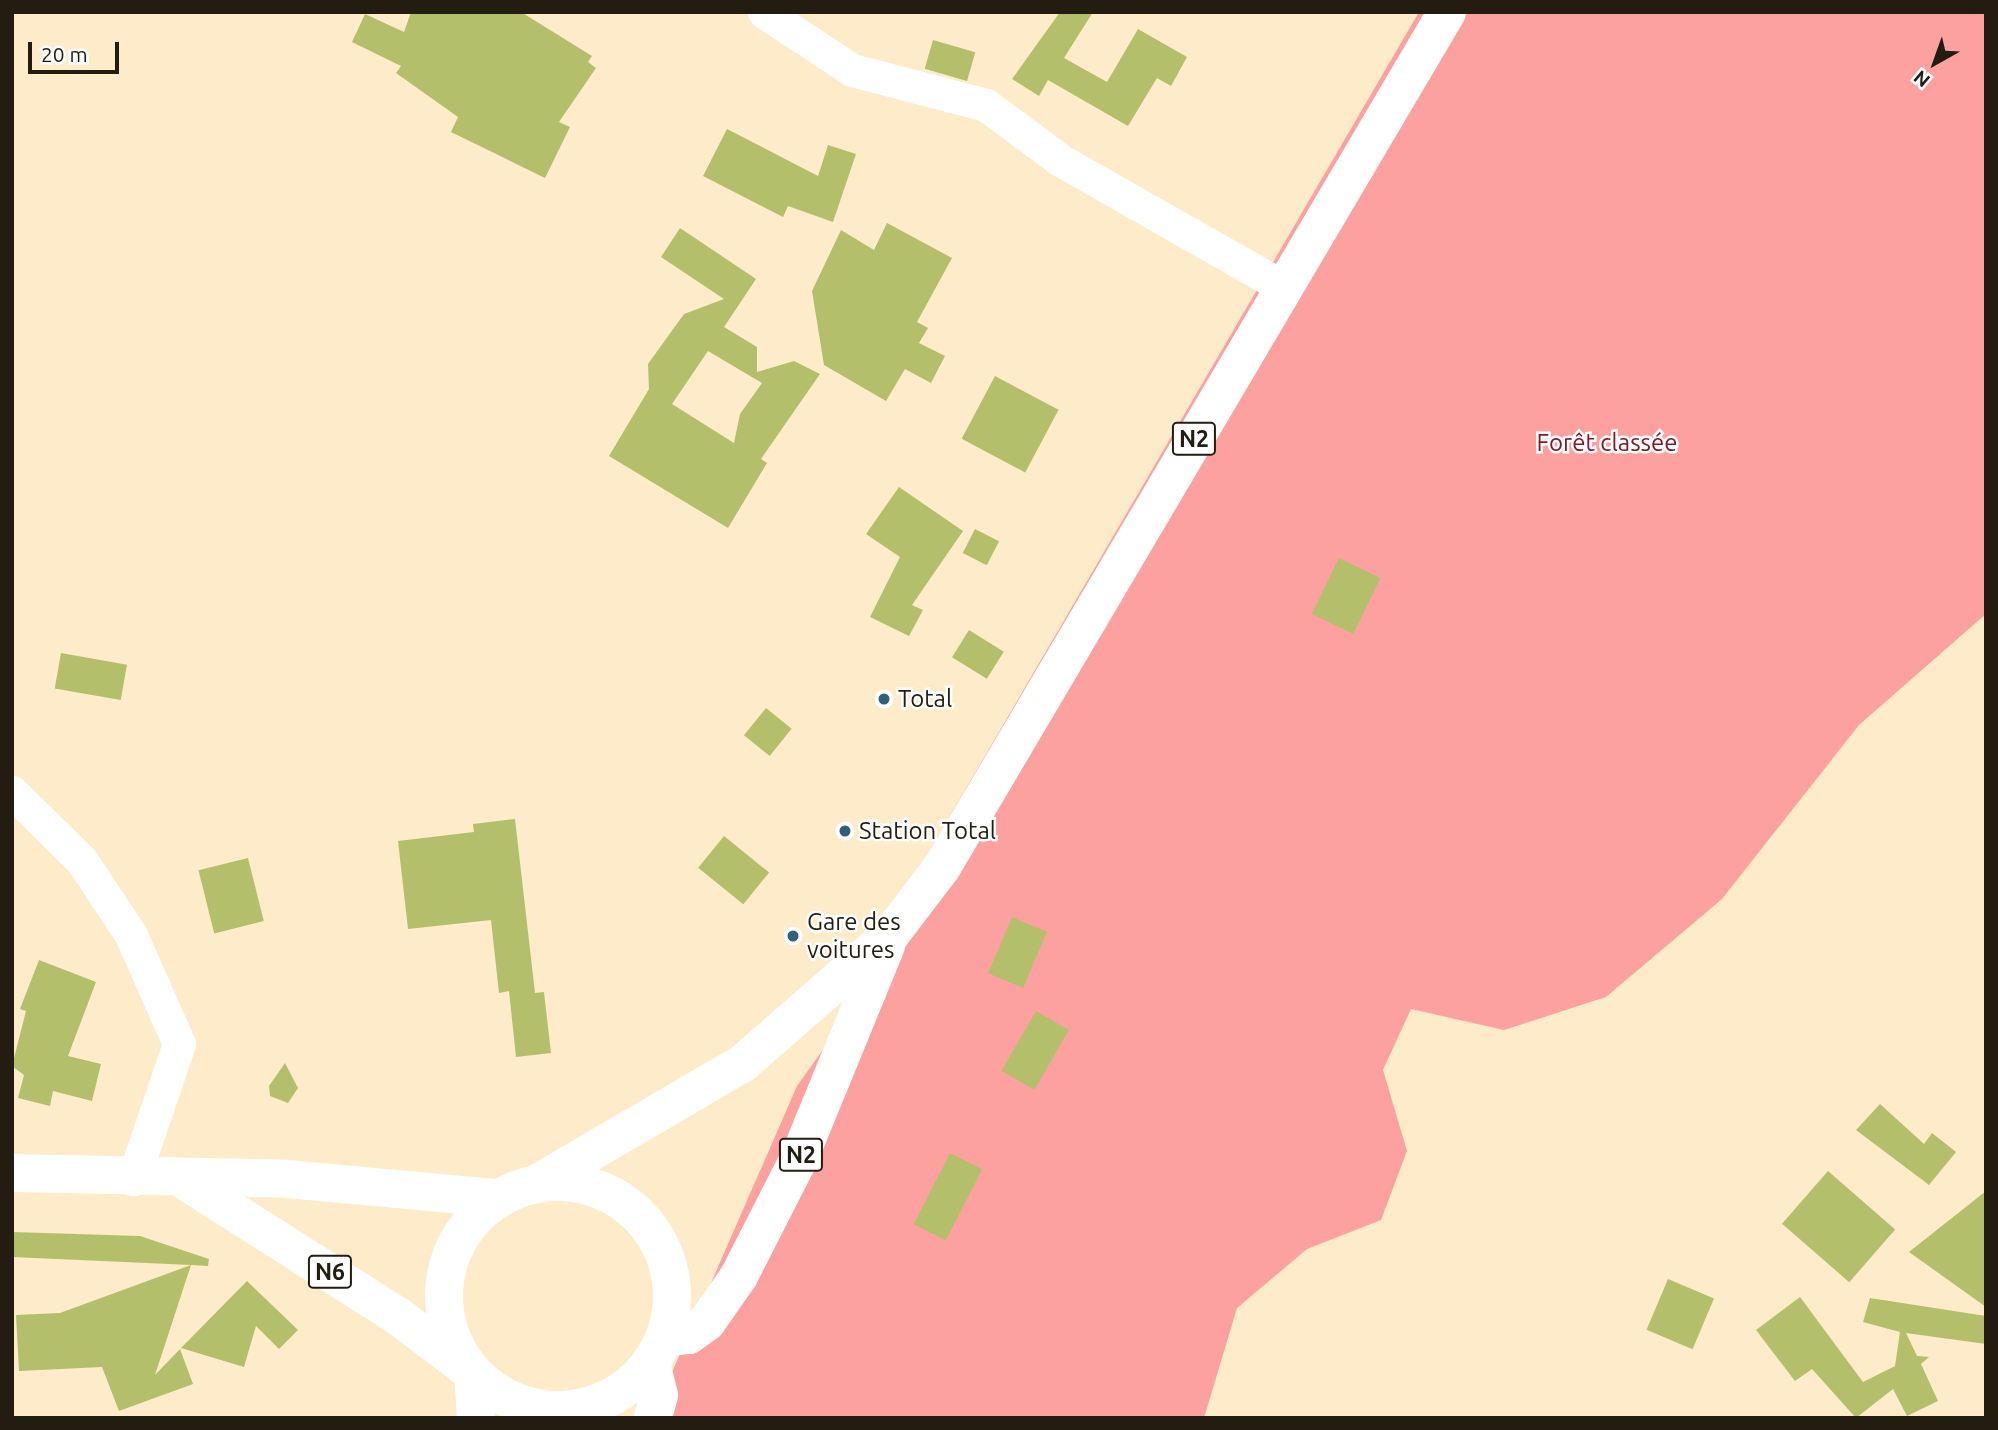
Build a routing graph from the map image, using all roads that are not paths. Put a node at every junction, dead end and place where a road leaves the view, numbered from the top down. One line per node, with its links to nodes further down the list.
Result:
1 (764, 12): 3 (street)
2 (1447, 12): 3 (highway, N2)
3 (1284, 287): 5 (highway, N2)
4 (12, 792): 7 (street)
5 (891, 934): 9 (highway, N2); 11 (highway, N2)
6 (12, 1172): 7 (highway)
7 (133, 1179): 8 (highway)
8 (182, 1179): 10 (highway); 12 (highway, N6)
9 (538, 1182): 10 (highway); 11 (highway)
10 (497, 1198): 12 (highway)
11 (658, 1351): 12 (highway); 14 (highway)
12 (473, 1373): 13 (highway)
13 (476, 1418)
14 (653, 1418)

